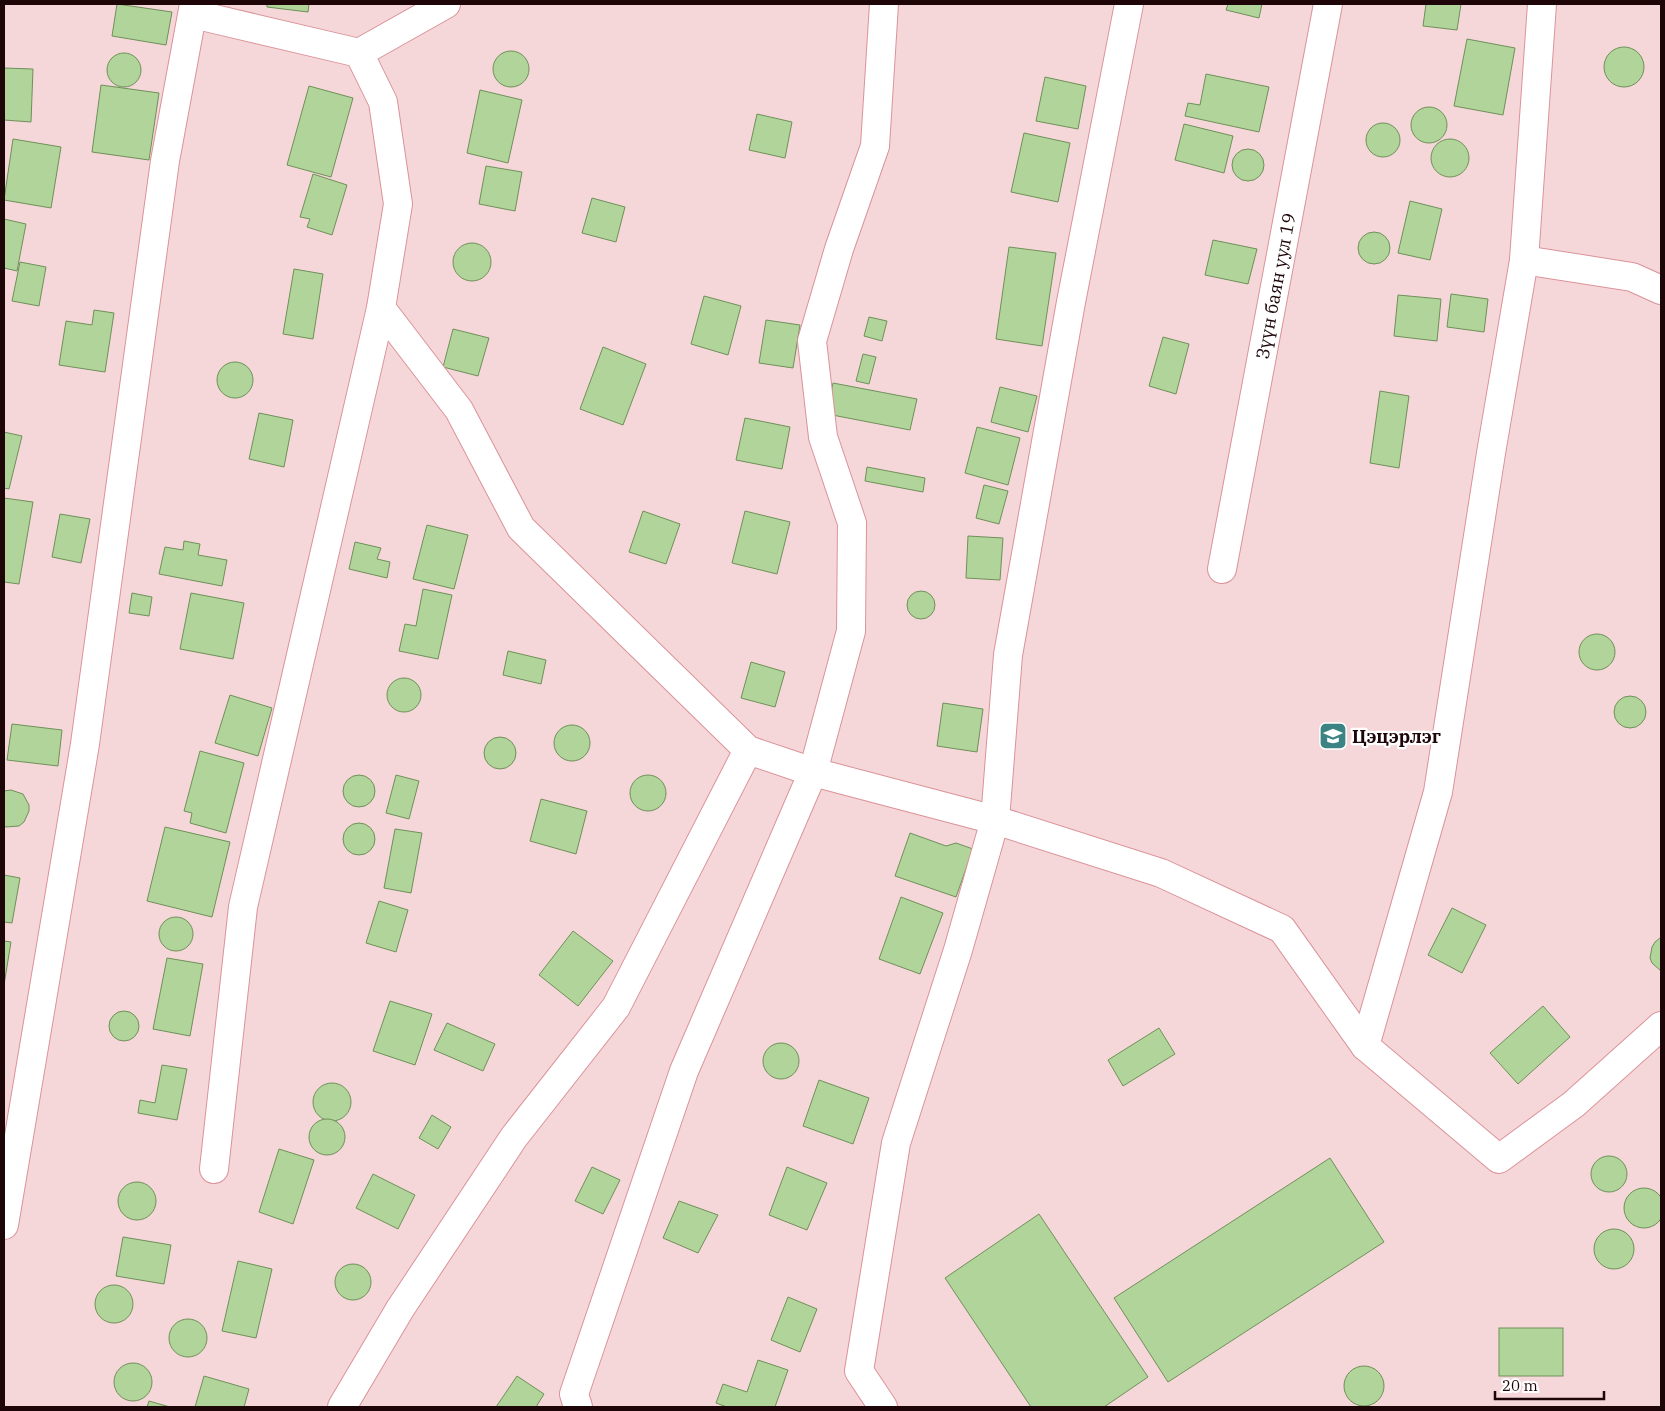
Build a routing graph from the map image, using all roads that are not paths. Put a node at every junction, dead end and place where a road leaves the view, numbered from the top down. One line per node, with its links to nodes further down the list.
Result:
1 (194, 4): 19 (street)
2 (199, 4): 8 (street)
3 (446, 4): 8 (street)
4 (884, 4): 14 (street)
5 (1129, 4): 15 (street)
6 (1328, 4): 12 (street, Зүүн баян уул 19)
7 (1542, 4): 9 (street)
8 (359, 53): 11 (street)
9 (1524, 260): 10 (street); 17 (street)
10 (1661, 290)
11 (381, 308): 13 (street); 18 (street)
12 (1222, 569)
13 (748, 750): 14 (street); 20 (street)
14 (813, 772): 15 (street); 21 (street)
15 (995, 820): 17 (street); 22 (street)
16 (1661, 1026): 17 (street)
17 (1365, 1046)
18 (214, 1169)
19 (4, 1225)
20 (342, 1407)
21 (578, 1407)
22 (883, 1407)

